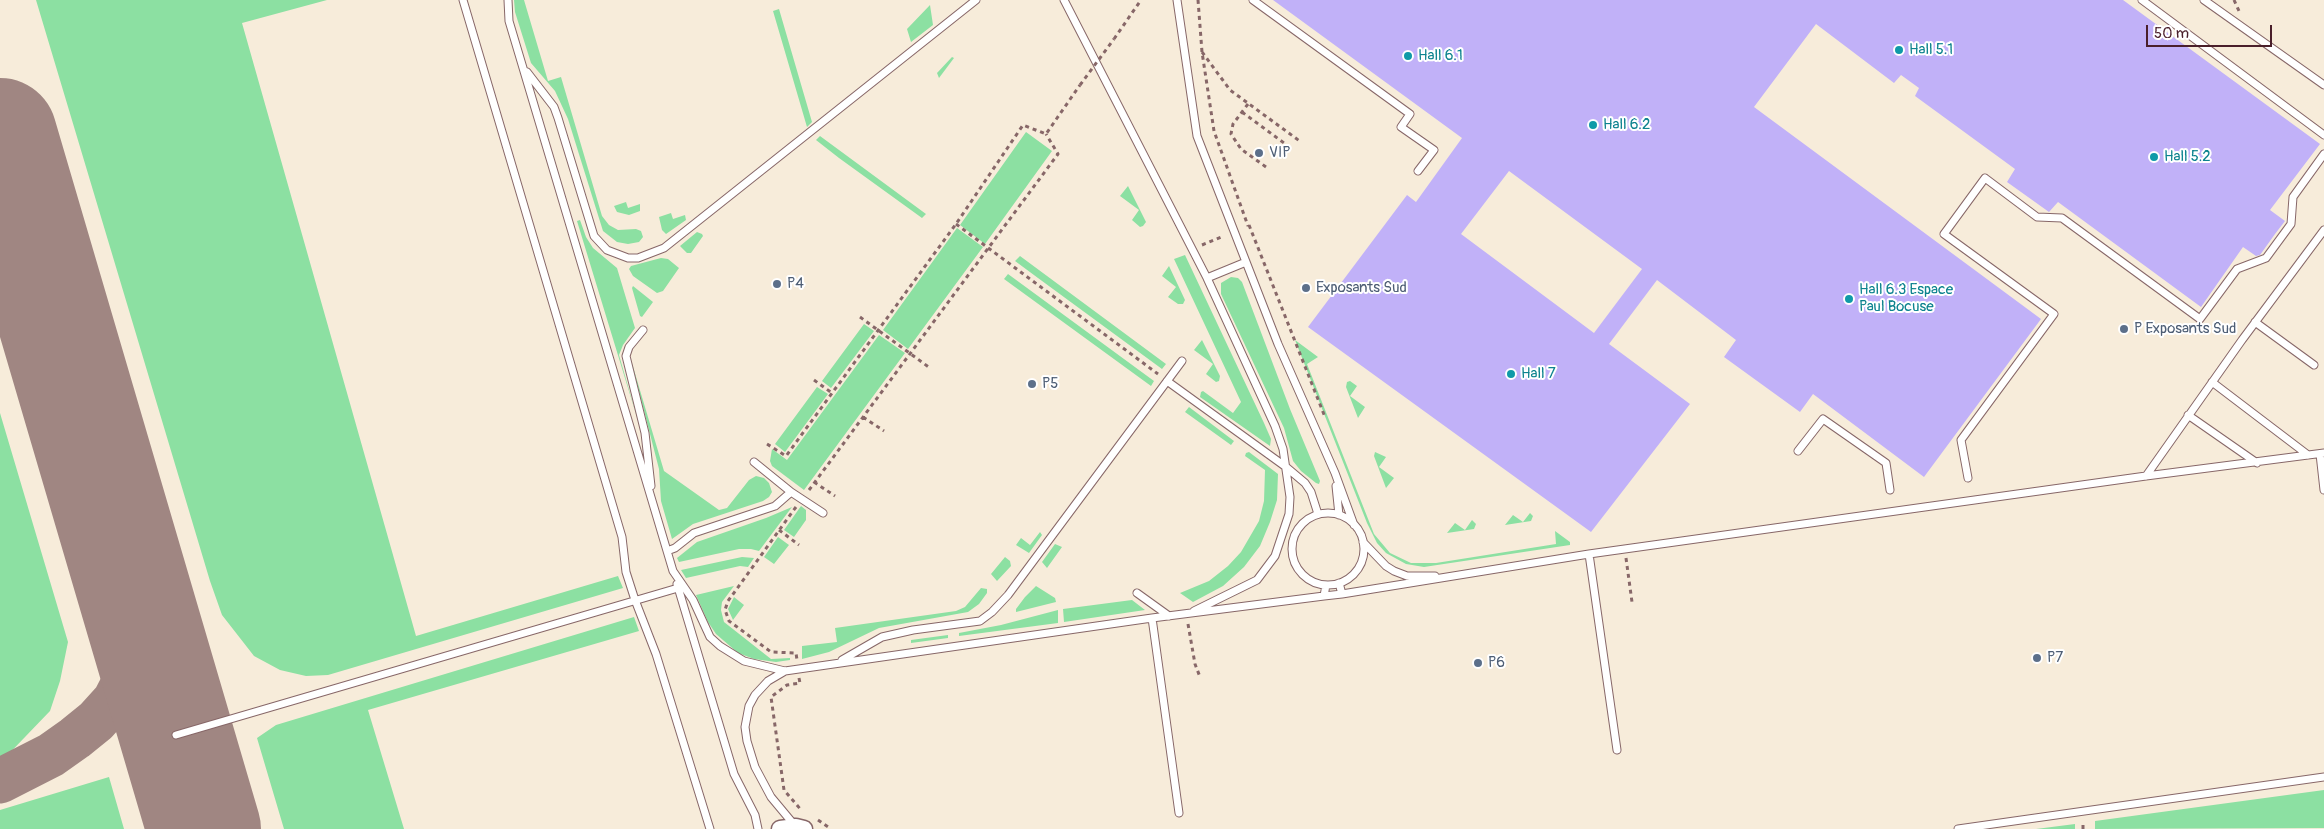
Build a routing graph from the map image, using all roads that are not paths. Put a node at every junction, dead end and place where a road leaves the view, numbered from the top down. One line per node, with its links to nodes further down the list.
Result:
1 (463, 0): 52 (lane)
2 (508, 0): 9 (lane)
3 (976, 0): 9 (lane)
4 (1064, 0): 16 (lane)
5 (1177, 0): 15 (lane)
6 (1253, 0): 13 (lane)
7 (2142, 0): 11 (lane)
8 (2204, 0): 10 (lane)
9 (524, 67): 36 (lane)
10 (2324, 85)
11 (2324, 135)
12 (2324, 154): 32 (lane)
13 (1418, 171)
14 (2324, 230): 17 (lane)
15 (1246, 262): 16 (lane); 30 (lane)
16 (1207, 278): 29 (lane)
17 (2255, 322): 20 (lane); 22 (lane)
18 (643, 330): 36 (lane)
19 (1182, 361): 21 (lane)
20 (2314, 365)
21 (1167, 381): 29 (lane); 56 (lane)
22 (2212, 382): 23 (lane); 26 (lane)
23 (2188, 415): 28 (lane); 31 (lane)
24 (1798, 451): 33 (lane)
25 (2322, 453): 26 (lane); 34 (lane)
26 (2308, 455): 28 (lane)
27 (754, 462): 35 (lane)
28 (2257, 463): 31 (lane)
29 (1286, 467): 38 (lane); 53 (lane)
30 (1335, 473): 39 (lane); 40 (lane)
31 (2146, 476): 43 (lane)
32 (1968, 478)
33 (1890, 490)
34 (2324, 490)
35 (791, 492): 37 (lane); 42 (lane)
36 (652, 504): 42 (lane)
37 (823, 512)
38 (1318, 514): 39 (lane); 47 (lane)
39 (1339, 514): 40 (lane)
40 (1354, 525): 41 (lane)
41 (1363, 542): 45 (lane); 46 (lane)
42 (667, 552): 44 (lane)
43 (1589, 554): 45 (lane); 59 (lane)
44 (673, 571): 48 (lane); 57 (lane)
45 (1470, 573): 50 (lane)
46 (1339, 583): 47 (lane); 50 (lane)
47 (1326, 585): 51 (lane)
48 (678, 588): 52 (lane); 64 (lane)
49 (1137, 593): 54 (lane)
50 (1342, 594): 51 (lane)
51 (1324, 596): 53 (lane)
52 (635, 600): 58 (lane); 63 (lane)
53 (1187, 614): 54 (lane)
54 (1169, 616): 55 (lane)
55 (1152, 618): 56 (lane); 61 (lane)
56 (838, 662): 57 (lane)
57 (785, 671): 62 (lane)
58 (176, 735)
59 (1617, 750)
60 (2324, 777): 65 (lane)
61 (1179, 813)
62 (793, 828)
63 (710, 829)
64 (758, 829)
65 (1958, 829)

